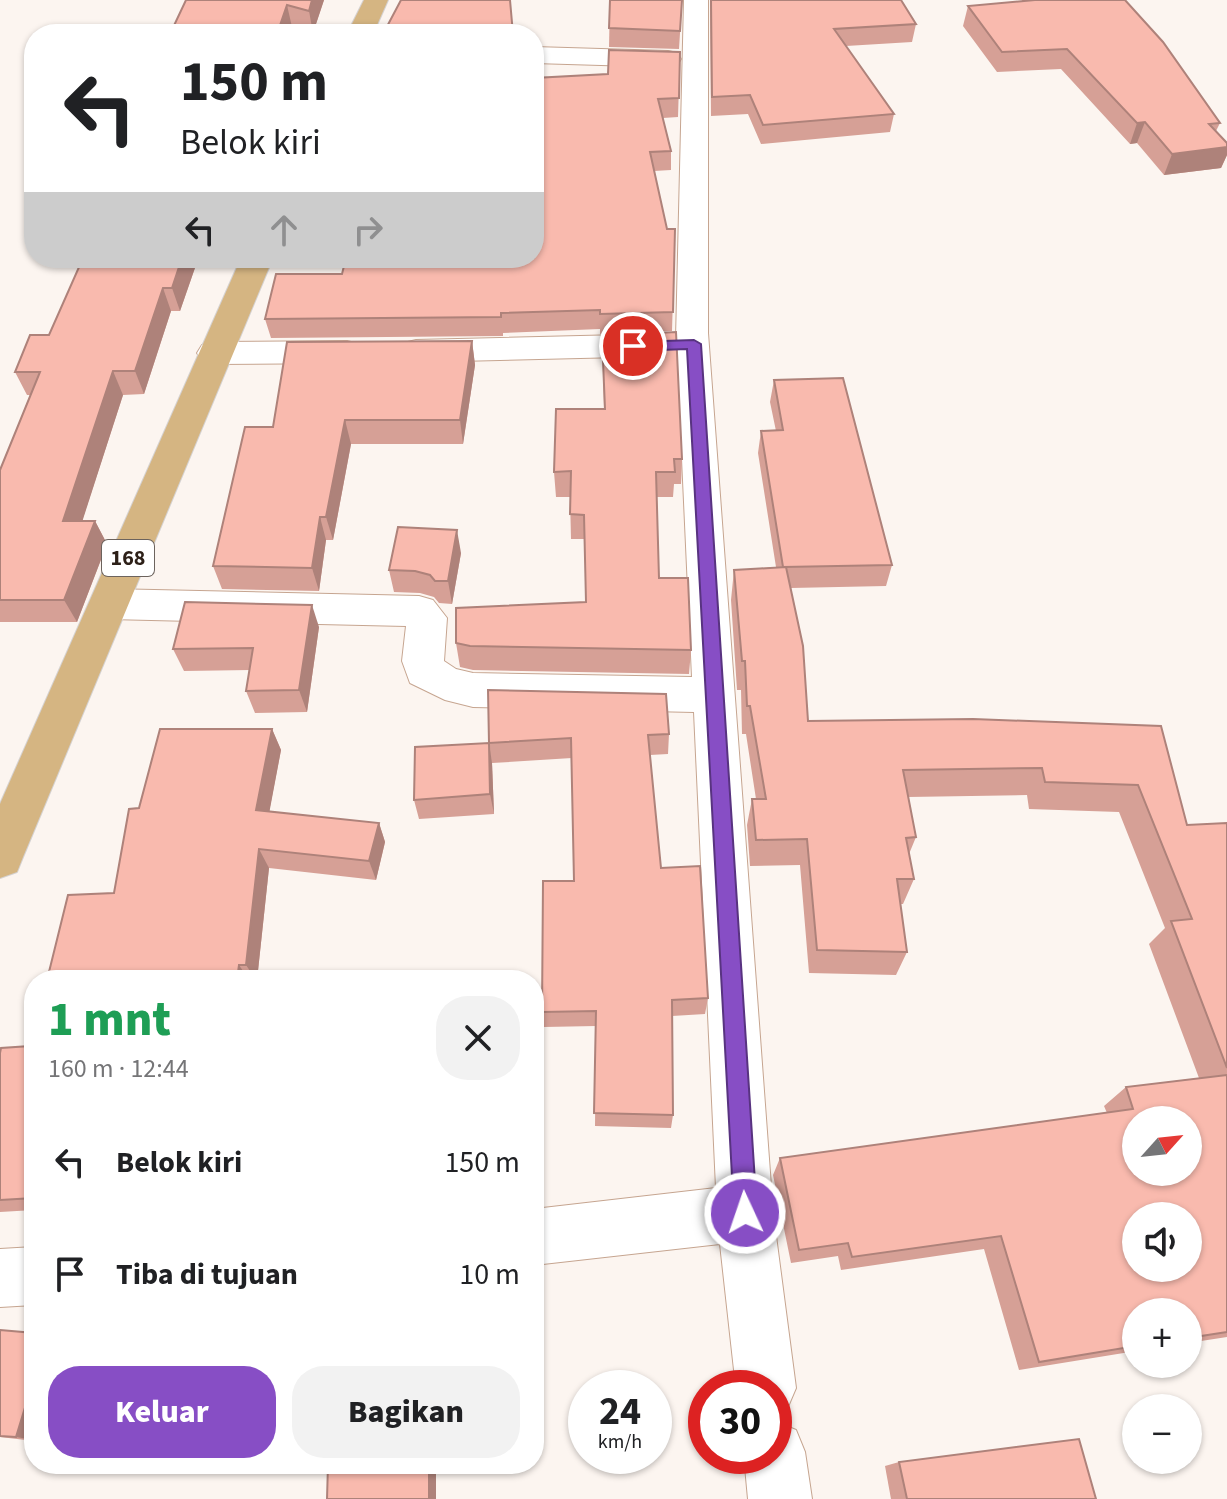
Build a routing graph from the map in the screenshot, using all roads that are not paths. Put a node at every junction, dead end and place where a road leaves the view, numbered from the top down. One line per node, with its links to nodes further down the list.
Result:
1 (376, 0): 3 (main road)
2 (696, 0): 5 (street)
3 (365, 24)
4 (544, 55): 5 (street)
5 (695, 60): 7 (street)
6 (252, 268): 8 (main road, 168)
7 (694, 344): 8 (street); 10 (street)
8 (214, 353): 9 (main road, 168)
9 (109, 604): 10 (street); 11 (main road, 168)
10 (715, 695): 12 (street)
11 (0, 857)
12 (745, 1213): 13 (street); 16 (street)
13 (544, 1236)
14 (24, 1277): 15 (street)
15 (0, 1278)
16 (764, 1370)
17 (777, 1474): 18 (street)
18 (780, 1499)

